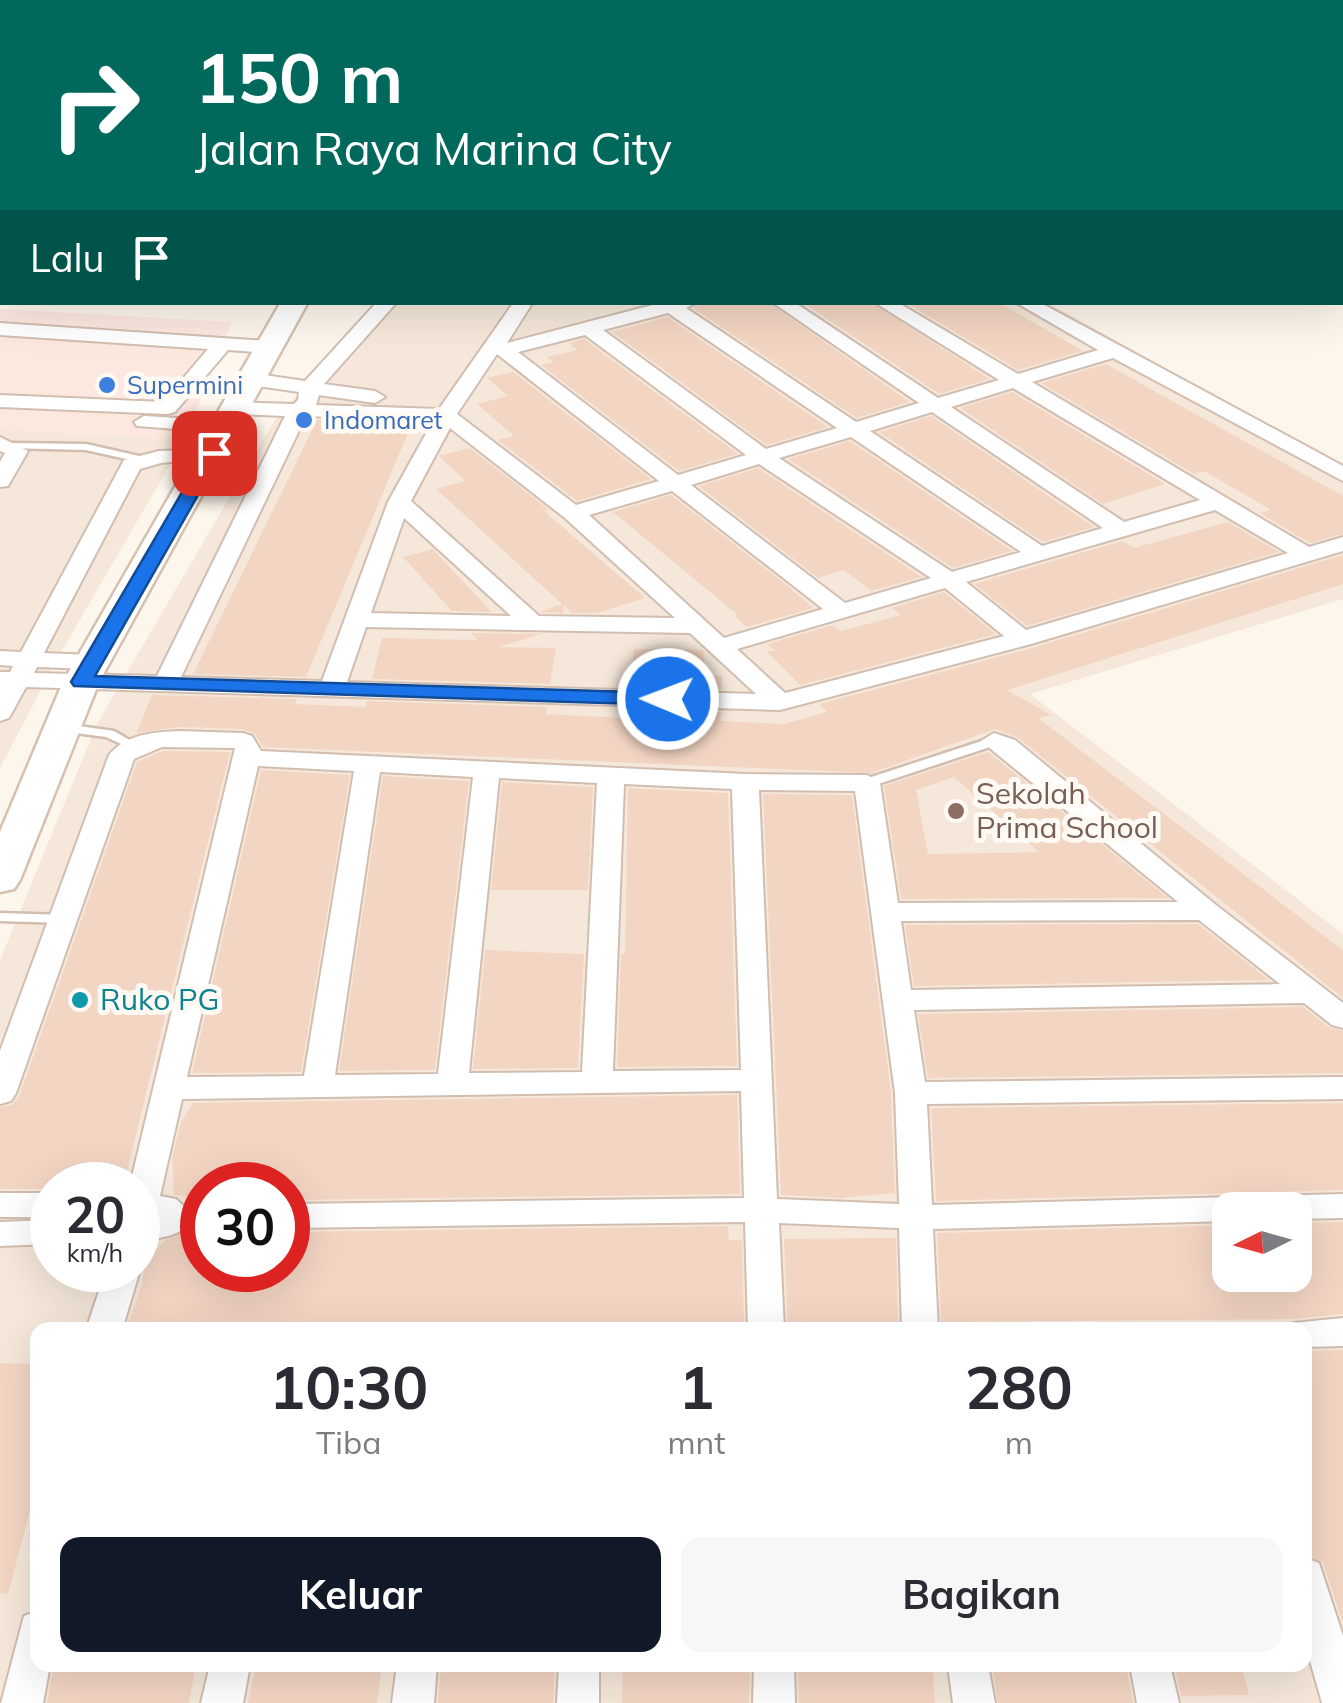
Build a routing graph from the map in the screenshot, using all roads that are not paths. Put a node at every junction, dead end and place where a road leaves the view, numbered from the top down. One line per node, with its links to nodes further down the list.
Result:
1 (293, 305): 12 (main road)
2 (385, 305): 15 (street)
3 (522, 305): 11 (street)
4 (680, 305): 8 (street); 23 (street)
5 (785, 305): 17 (street)
6 (888, 305): 14 (street)
7 (1029, 305): 13 (street)
8 (588, 328): 11 (street); 25 (street)
9 (0, 329): 10 (street)
10 (223, 344): 12 (street); 18 (street)
11 (500, 346): 19 (street); 29 (street)
12 (268, 347): 22 (main road)
13 (1112, 352): 14 (street); 27 (street)
14 (1013, 382): 17 (street); 30 (street)
15 (309, 388): 19 (street); 20 (street); 22 (street)
16 (0, 401): 18 (street)
17 (934, 406): 23 (street); 33 (street)
18 (38, 410): 21 (street); 22 (street)
19 (449, 411): 20 (street); 31 (street); 32 (street)
20 (298, 412): 22 (street); 47 (street)
21 (0, 414)
22 (232, 417): 26 (street); 45 (main road)
23 (858, 428): 25 (street); 36 (street)
24 (6, 445): 26 (lane); 28 (street)
25 (763, 457): 29 (street); 37 (street)
26 (144, 460): 46 (street)
27 (1343, 476)
28 (0, 480)
29 (677, 482): 32 (street); 38 (street)
30 (1222, 501): 33 (street); 35 (street)
31 (399, 502): 39 (street); 40 (street)
32 (573, 513): 41 (street)
33 (1121, 530): 36 (street)
34 (1343, 544): 35 (street)
35 (1308, 554): 42 (street)
36 (1040, 555): 37 (street)
37 (949, 580): 38 (street); 42 (street)
38 (843, 613): 43 (street)
39 (357, 620): 40 (street); 48 (street)
40 (536, 626): 41 (street)
41 (701, 626): 43 (street)
42 (1022, 639): 49 (street)
43 (722, 646): 49 (street)
44 (0, 658): 46 (street)
45 (86, 672): 46 (street); 47 (street); 51 (main road)
46 (15, 673): 50 (street)
47 (165, 685): 48 (street)
48 (331, 691): 49 (street)
49 (791, 698)
50 (0, 713)
51 (61, 727): 53 (lane); 60 (main road)
52 (994, 741): 59 (lane); 61 (street)
53 (132, 745): 54 (street); 64 (street)
54 (247, 758): 55 (street); 72 (street)
55 (368, 764): 56 (street); 71 (street)
56 (488, 768): 57 (street); 70 (street)
57 (611, 774): 58 (street); 69 (street)
58 (745, 782): 59 (street); 68 (street)
59 (867, 784): 62 (street)
60 (0, 880)
61 (1206, 911): 62 (street); 65 (street)
62 (887, 912): 66 (street)
63 (0, 917): 64 (lane)
64 (66, 919): 75 (street)
65 (1312, 993): 66 (street); 67 (street)
66 (900, 1000): 74 (street)
67 (1343, 1018)
68 (756, 1080): 69 (street); 80 (street)
69 (597, 1082): 70 (street)
70 (452, 1084): 71 (street)
71 (318, 1086): 72 (street)
72 (171, 1088): 76 (street)
73 (1343, 1088): 74 (street)
74 (911, 1093): 82 (street)
75 (0, 1094)
76 (152, 1162)
77 (0, 1205): 78 (street)
78 (30, 1205)
79 (1343, 1206): 82 (street)
80 (763, 1210): 81 (street); 82 (street); 87 (street)
81 (310, 1216)
82 (918, 1216): 88 (street)
83 (30, 1233): 84 (street)
84 (0, 1234)
85 (116, 1292): 86 (street)
86 (107, 1322)
87 (766, 1322)
88 (920, 1322)
89 (1343, 1332): 90 (street)
90 (1312, 1333)
91 (1312, 1599): 106 (street)
92 (30, 1666): 99 (street)
93 (229, 1672): 100 (street)
94 (416, 1672): 101 (street)
95 (579, 1672): 102 (street)
96 (774, 1672): 103 (street)
97 (969, 1672): 104 (street)
98 (1151, 1672): 105 (street)
99 (22, 1703)
100 (222, 1703)
101 (414, 1703)
102 (578, 1703)
103 (774, 1703)
104 (974, 1703)
105 (1158, 1703)
106 (1343, 1703)

